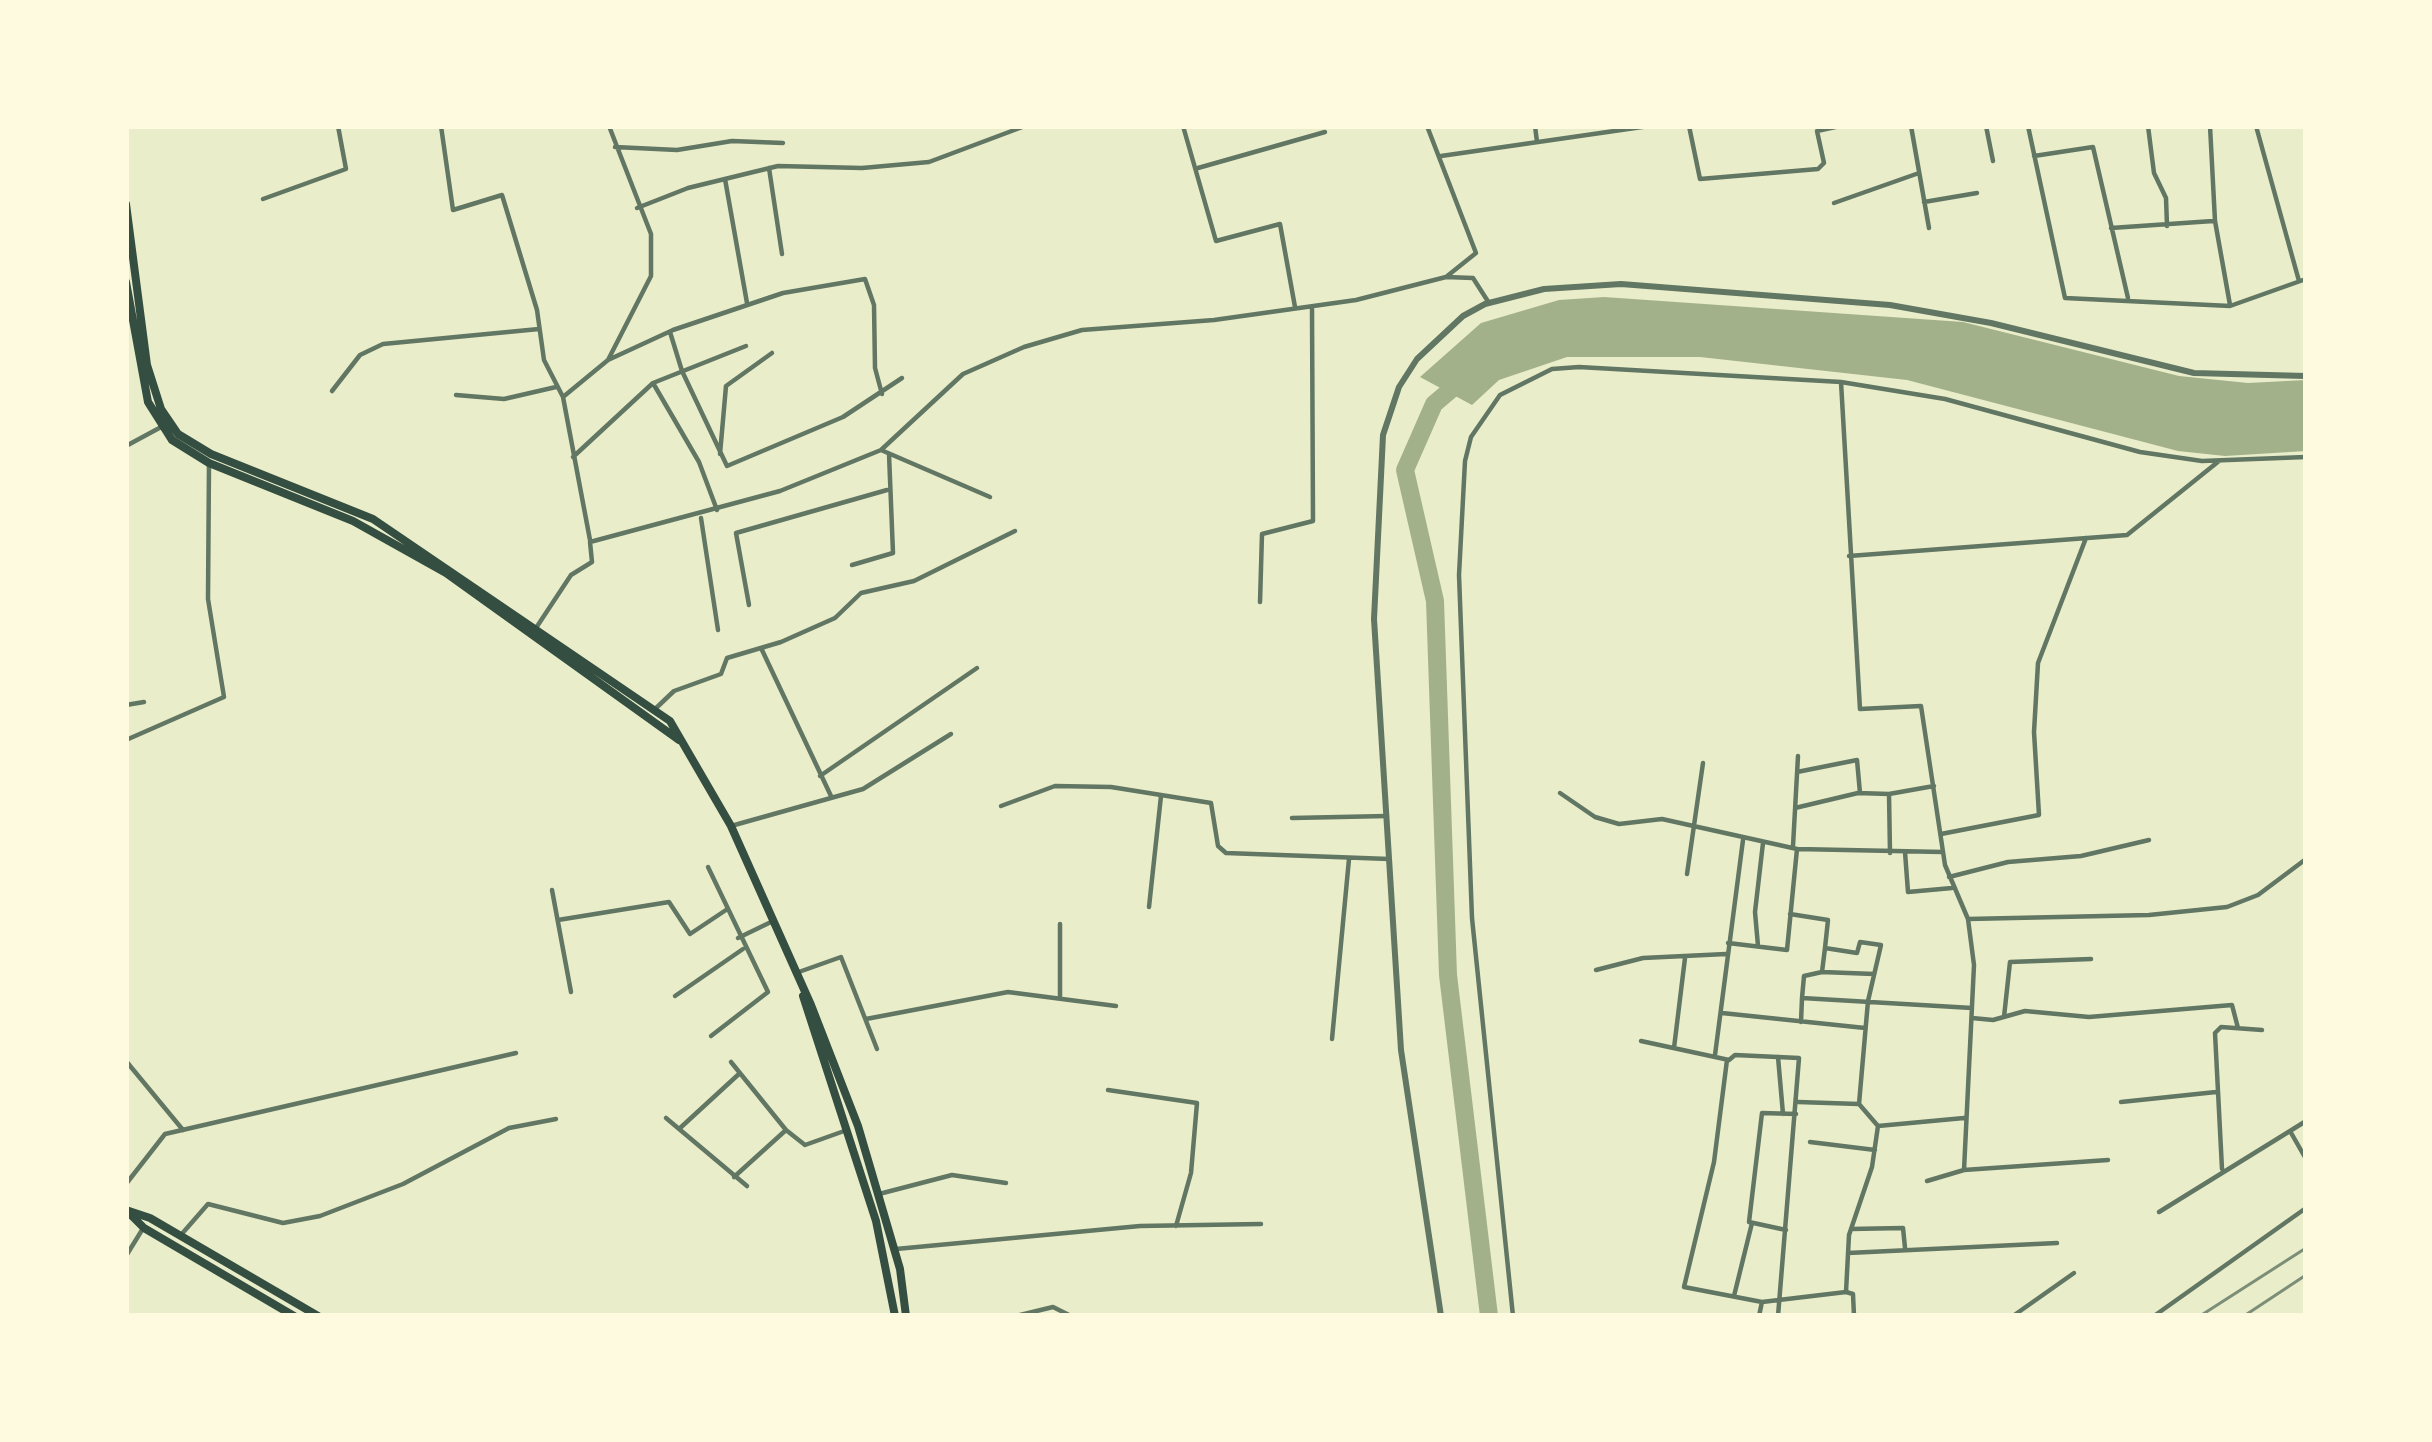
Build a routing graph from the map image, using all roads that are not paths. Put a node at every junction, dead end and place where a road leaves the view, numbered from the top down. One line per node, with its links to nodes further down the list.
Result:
1 (338, 126): 30 (street)
2 (441, 126): 49 (street)
3 (609, 126): 21 (street)
4 (1025, 126): 25 (street)
5 (1184, 126): 26 (street)
6 (1427, 126): 22 (street)
7 (1535, 126): 20 (street)
8 (1649, 126): 20 (street)
9 (1689, 126): 17 (street)
10 (1840, 126): 17 (street)
11 (1911, 126): 27 (street)
12 (1986, 126): 24 (street)
13 (2028, 126): 23 (street)
14 (2148, 126): 36 (street)
15 (2210, 126): 35 (street)
16 (2256, 126): 41 (street)
17 (1816, 128)
18 (1325, 132): 26 (street)
19 (783, 142): 21 (street)
20 (1537, 142): 22 (street)
21 (615, 147): 34 (street)
22 (1440, 156): 40 (street)
23 (2034, 156): 38 (street); 43 (street)
24 (1994, 161)
25 (769, 168): 28 (street); 39 (street)
26 (1198, 168): 48 (street)
27 (1919, 173): 31 (street); 32 (street)
28 (725, 179): 34 (street); 45 (street)
29 (1977, 193): 31 (street)
30 (263, 199)
31 (1924, 202): 37 (street)
32 (1834, 203)
33 (126, 204): 64 (highway)
34 (637, 208): 53 (street)
35 (2215, 221): 36 (street); 47 (street)
36 (2167, 226): 38 (street)
37 (1929, 228)
38 (2111, 228): 43 (street)
39 (782, 254)
40 (1446, 278): 44 (street); 46 (street)
41 (2302, 280): 47 (street)
42 (126, 282): 64 (highway)
43 (2128, 298): 47 (street)
44 (1489, 303): 55 (street); 106 (street)
45 (748, 305): 50 (street); 61 (street)
46 (1312, 306): 48 (street); 82 (street)
47 (2230, 306)
48 (1295, 309): 66 (street)
49 (540, 329): 59 (street); 60 (street)
50 (670, 332): 53 (street); 54 (street)
51 (746, 346): 54 (street)
52 (772, 353): 67 (street)
53 (608, 360): 63 (street)
54 (682, 371): 58 (street); 67 (street)
55 (2306, 376)
56 (902, 378): 61 (street)
57 (1841, 382): 71 (street); 80 (street); 230 (street)
58 (653, 383): 69 (street); 75 (street)
59 (556, 387): 62 (street); 63 (street)
60 (332, 392)
61 (882, 394): 67 (street)
62 (456, 395)
63 (563, 397): 69 (street)
64 (164, 425): 65 (street); 72 (highway); 85 (highway)
65 (126, 446)
66 (881, 450): 68 (street); 75 (street)
67 (720, 454)
68 (889, 454): 73 (street); 74 (street)
69 (573, 457): 79 (street)
70 (2306, 457): 71 (street)
71 (2219, 461): 78 (street)
72 (208, 463): 85 (highway); 92 (street)
73 (887, 490): 81 (street); 83 (street)
74 (990, 497)
75 (717, 510): 76 (street)
76 (700, 515): 79 (street); 84 (street)
77 (1015, 531): 86 (street)
78 (2086, 538): 80 (street); 110 (street)
79 (590, 542): 85 (street)
80 (1849, 556): 98 (street)
81 (852, 566)
82 (1260, 602)
83 (749, 604)
84 (718, 630)
85 (534, 632): 90 (highway); 93 (highway)
86 (762, 650): 90 (street); 97 (street)
87 (977, 668): 97 (street)
88 (144, 702): 89 (street)
89 (126, 705)
90 (654, 710): 93 (highway)
91 (952, 734): 103 (street)
92 (126, 740)
93 (685, 744): 108 (highway)
94 (1798, 756): 96 (street)
95 (1703, 763): 109 (street)
96 (1797, 772): 100 (street); 105 (street)
97 (820, 776): 103 (street)
98 (1934, 786): 101 (street); 110 (street)
99 (1560, 793): 109 (street)
100 (1860, 793): 101 (street); 105 (street)
101 (1889, 794): 117 (street)
102 (1161, 796): 104 (street); 118 (street); 126 (street)
103 (832, 799): 108 (street)
104 (1001, 806)
105 (1795, 808): 114 (street)
106 (1387, 816): 107 (street); 119 (street)
107 (1292, 818)
108 (731, 826): 131 (highway)
109 (1696, 830): 111 (street); 122 (street)
110 (1940, 834): 116 (street)
111 (1743, 840): 113 (street); 134 (street)
112 (2149, 841): 123 (street)
113 (1763, 843): 114 (street); 135 (street)
114 (1795, 848): 117 (street); 128 (street)
115 (1906, 852): 116 (street); 117 (street); 124 (street)
116 (1943, 852): 123 (street)
117 (1890, 853)
118 (1349, 857): 119 (street); 162 (street)
119 (1389, 859): 229 (street)
120 (2306, 859): 129 (street)
121 (708, 867): 127 (street)
122 (1688, 874)
123 (1949, 877): 124 (street)
124 (1952, 888): 129 (street)
125 (552, 890): 130 (street)
126 (1149, 908)
127 (726, 910): 130 (street); 133 (street)
128 (1790, 914): 135 (street); 136 (street)
129 (1968, 919): 152 (street)
130 (558, 920): 146 (street)
131 (774, 921): 133 (street); 143 (highway)
132 (1060, 924): 148 (street)
133 (738, 938): 137 (street)
134 (1728, 943): 135 (street); 138 (street)
135 (1758, 946)
136 (1825, 948): 142 (street); 144 (street)
137 (743, 949): 147 (street); 161 (street)
138 (1726, 954): 139 (street); 153 (street)
139 (1685, 956): 141 (street); 164 (street)
140 (2091, 959): 154 (street)
141 (1596, 970)
142 (1822, 972): 144 (street); 149 (street)
143 (796, 974): 145 (highway); 156 (street)
144 (1874, 974): 150 (street)
145 (802, 989): 185 (highway); 201 (highway)
146 (572, 992)
147 (675, 996)
148 (1060, 998): 151 (street); 156 (street)
149 (1802, 998): 150 (street); 157 (street)
150 (1868, 1001): 152 (street); 158 (street)
151 (1116, 1006)
152 (1972, 1008): 155 (street)
153 (1719, 1013): 157 (street); 167 (street)
154 (2004, 1017): 155 (street); 159 (street)
155 (1972, 1018): 181 (street)
156 (866, 1019): 165 (street)
157 (1801, 1022): 158 (street)
158 (1865, 1028): 177 (street)
159 (2238, 1028): 160 (street); 174 (street)
160 (2262, 1030)
161 (711, 1036)
162 (1332, 1039)
163 (1641, 1041): 164 (street)
164 (1674, 1048): 167 (street)
165 (878, 1049)
166 (516, 1053): 186 (street)
167 (1714, 1057): 169 (street)
168 (1778, 1057): 169 (street); 175 (street); 178 (street)
169 (1727, 1060): 220 (street)
170 (126, 1061): 186 (street)
171 (731, 1062): 172 (street)
172 (740, 1073): 187 (street); 188 (street)
173 (1108, 1090): 208 (street)
174 (2216, 1092): 176 (street); 194 (street)
175 (1796, 1102): 177 (street); 179 (street)
176 (2121, 1102)
177 (1858, 1104): 184 (street)
178 (1783, 1114): 179 (street); 206 (street)
179 (1796, 1114): 211 (street)
180 (667, 1118): 187 (street)
181 (1964, 1118): 184 (street); 195 (street)
182 (556, 1119): 212 (street)
183 (2306, 1121): 189 (street)
184 (1878, 1126): 191 (street)
185 (849, 1129): 188 (street); 225 (highway)
186 (183, 1130): 199 (street)
187 (679, 1130): 196 (street)
188 (786, 1130): 196 (street)
189 (2290, 1131): 192 (street); 194 (street)
190 (1810, 1142): 191 (street)
191 (1875, 1150): 210 (street)
192 (2306, 1159)
193 (2108, 1160): 195 (street)
194 (2222, 1169): 204 (street)
195 (1964, 1170): 197 (street)
196 (734, 1177): 200 (street)
197 (1927, 1181)
198 (1006, 1183): 201 (street)
199 (126, 1184)
200 (747, 1186)
201 (879, 1194): 214 (highway)
202 (2306, 1208): 235 (street)
203 (126, 1210): 205 (highway); 209 (highway)
204 (2159, 1212)
205 (150, 1218): 209 (street); 212 (highway)
206 (1752, 1223): 211 (street); 220 (street)
207 (1261, 1224): 208 (street)
208 (1176, 1226): 214 (street)
209 (144, 1228): 217 (street); 223 (highway)
210 (1851, 1229): 215 (street); 216 (street)
211 (1786, 1230): 221 (street)
212 (181, 1236): 224 (highway)
213 (2057, 1243): 215 (street)
214 (894, 1249): 226 (highway)
215 (1905, 1249): 216 (street)
216 (1848, 1253): 219 (street)
217 (126, 1256)
218 (2074, 1273): 234 (street)
219 (1846, 1292): 221 (street); 233 (street)
220 (1734, 1297): 222 (street)
221 (1778, 1300): 222 (street); 232 (street)
222 (1762, 1302): 231 (street)
223 (294, 1316)
224 (318, 1316)
225 (895, 1316)
226 (906, 1316)
227 (1016, 1316): 228 (street)
228 (1071, 1316)
229 (1441, 1316)
230 (1513, 1316)
231 (1759, 1316)
232 (1778, 1316)
233 (1854, 1316)
234 (2013, 1316)
235 (2154, 1316)

